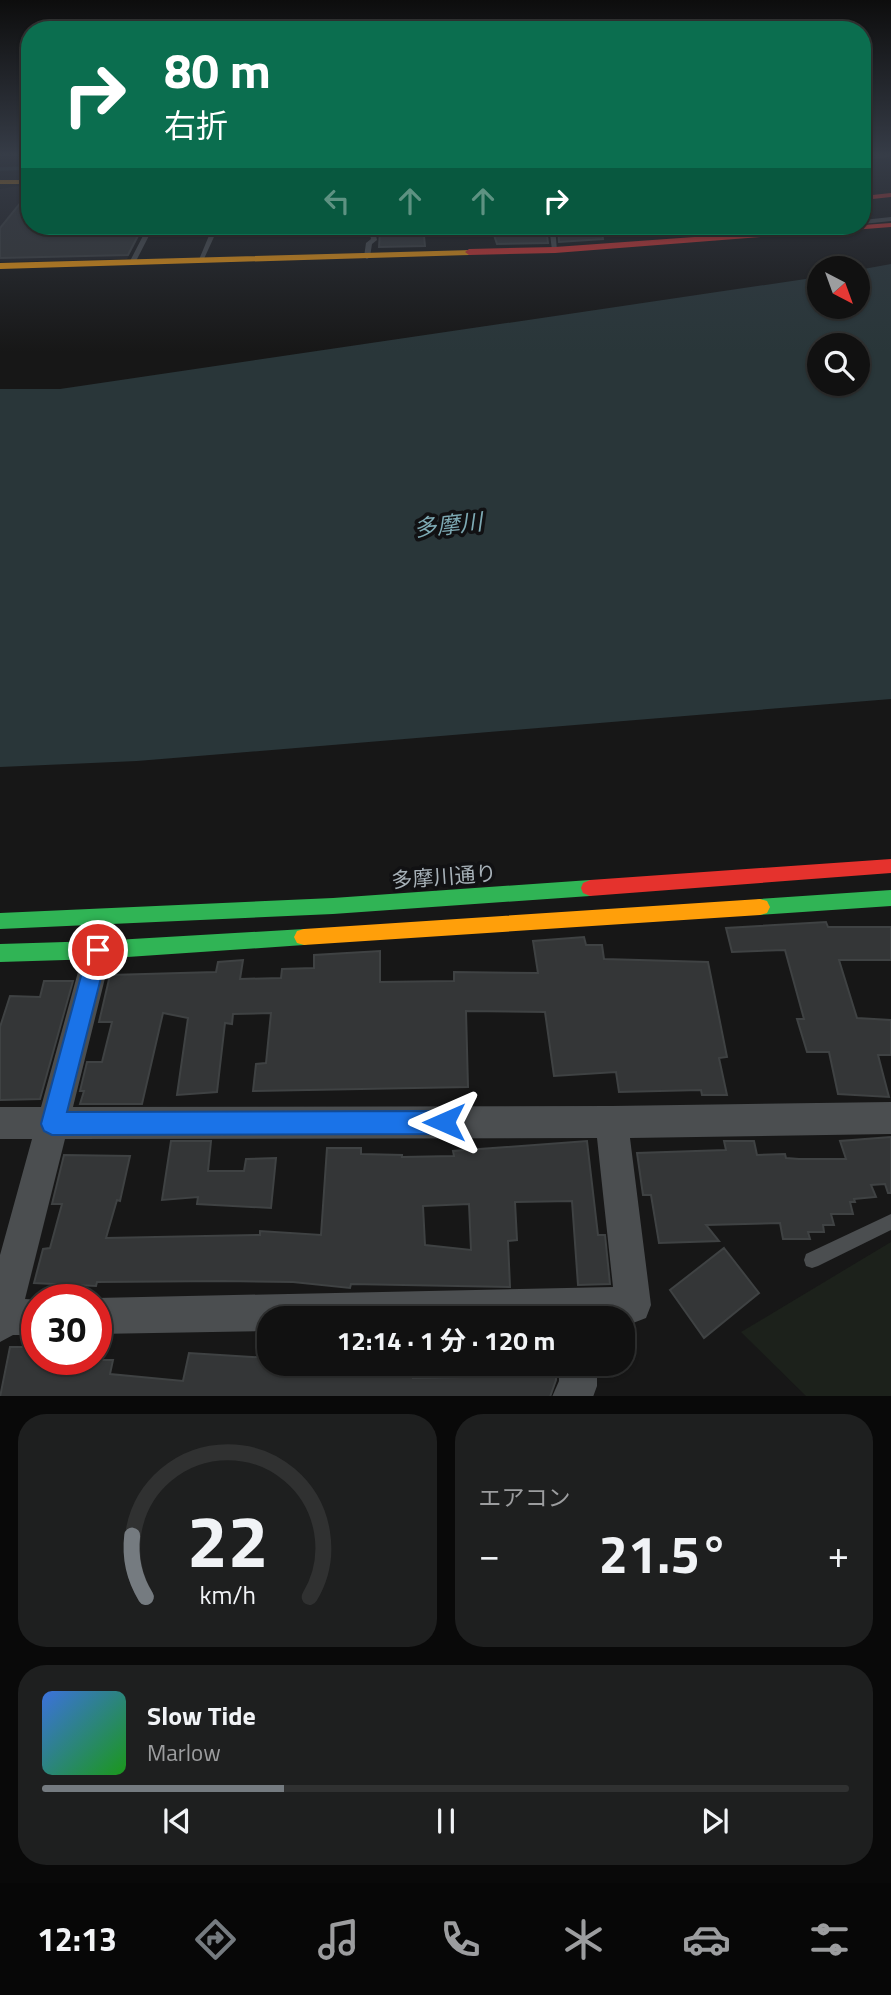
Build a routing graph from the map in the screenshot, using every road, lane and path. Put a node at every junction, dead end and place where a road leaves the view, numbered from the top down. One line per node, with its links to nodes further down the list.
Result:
1 (871, 225): 2 (street)
2 (891, 225)
3 (146, 235): 11 (lane)
4 (212, 235): 10 (lane)
5 (373, 235): 9 (lane)
6 (553, 235): 8 (lane)
7 (735, 235): 8 (street)
8 (555, 250): 9 (street)
9 (368, 257): 10 (street)
10 (200, 261): 11 (street)
11 (132, 263): 12 (street)
12 (0, 266)
13 (891, 866): 15 (street, 多摩川通り)
14 (891, 898): 16 (street)
15 (0, 921)
16 (98, 950): 17 (street); 21 (street)
17 (0, 953)
18 (891, 1118): 19 (street)
19 (612, 1122): 21 (street); 24 (street)
20 (0, 1124): 21 (street)
21 (52, 1124): 27 (street)
22 (891, 1222): 23 (lane)
23 (812, 1260)
24 (625, 1306)
25 (257, 1314): 26 (street)
26 (112, 1315)
27 (10, 1318)
28 (578, 1376): 29 (street)
29 (571, 1396)

